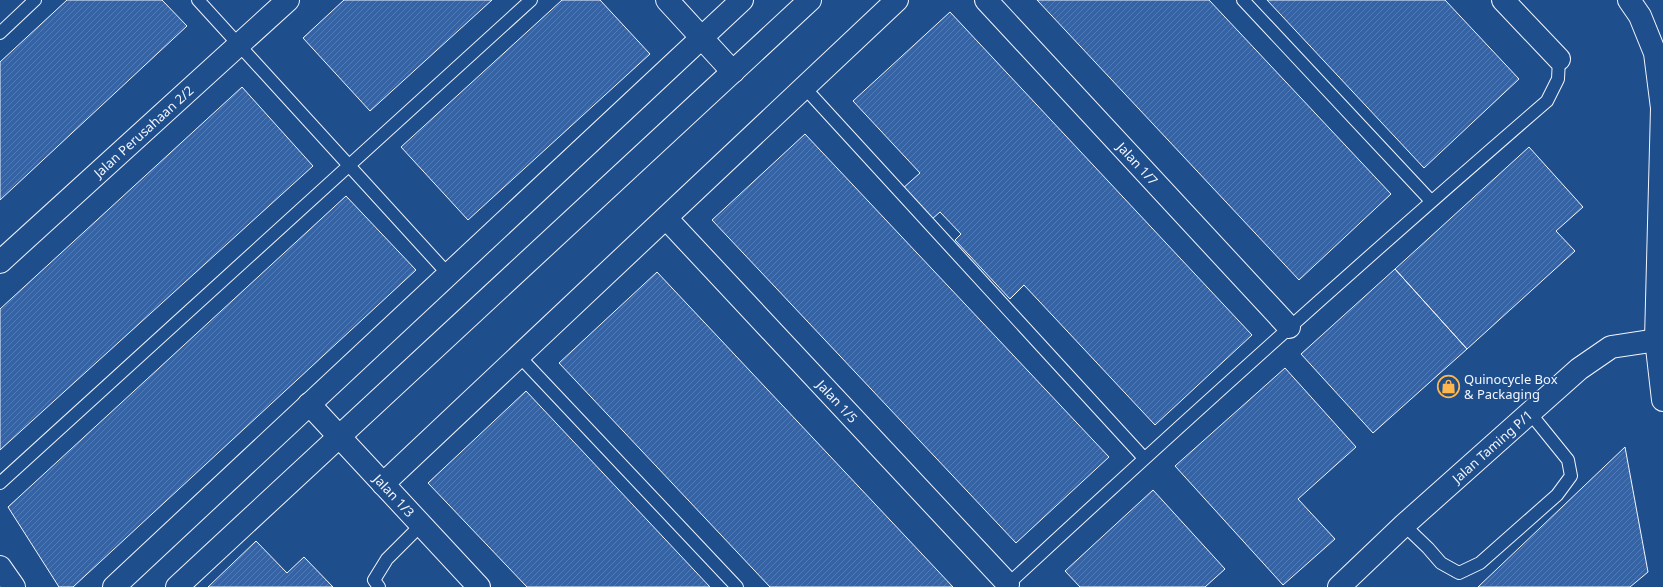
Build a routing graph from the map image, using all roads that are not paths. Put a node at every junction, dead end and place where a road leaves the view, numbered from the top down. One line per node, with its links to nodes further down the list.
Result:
1 (36, 0): 13 (lane)
2 (198, 0): 15 (lane)
3 (288, 0): 15 (street, Jalan Perusahaan 2/2)
4 (531, 0): 19 (lane)
5 (667, 0): 14 (street)
6 (742, 0): 14 (street)
7 (810, 0): 17 (street)
8 (897, 0): 18 (street)
9 (986, 0): 24 (street, Jalan 1/7)
10 (1243, 0): 20 (lane)
11 (1503, 0): 16 (street)
12 (1629, 0): 25 (street)
13 (0, 33)
14 (702, 37): 17 (street); 23 (street)
15 (239, 45): 19 (lane); 22 (street, Jalan Perusahaan 2/2)
16 (1559, 59): 20 (lane)
17 (733, 72): 30 (street)
18 (804, 87): 21 (street); 31 (lane)
19 (349, 165): 23 (lane); 32 (lane)
20 (1431, 201): 24 (lane)
21 (666, 218): 26 (street); 37 (street, Jalan 1/5)
22 (0, 262)
23 (448, 274): 28 (street)
24 (1289, 327): 31 (lane)
25 (1660, 339): 27 (street); 29 (street, Jalan Taming P/1)
26 (519, 356): 33 (street); 43 (lane)
27 (1663, 400)
28 (309, 404): 30 (street, Jalan 1/3); 39 (street)
29 (1530, 413): 35 (street, Jalan Taming P/1); 35 (lane)
30 (339, 437): 33 (street, Jalan 1/3); 40 (street)
31 (1144, 458): 37 (lane)
32 (0, 483)
33 (383, 484): 34 (street, Jalan 1/3)
34 (421, 525): 41 (lane); 42 (street, Jalan 1/3)
35 (1404, 525): 44 (street, Jalan Taming P/1)
36 (0, 567): 38 (street)
37 (1007, 586)
38 (14, 587)
39 (114, 587)
40 (176, 587)
41 (379, 587)
42 (479, 587)
43 (737, 587)
44 (1339, 587)

